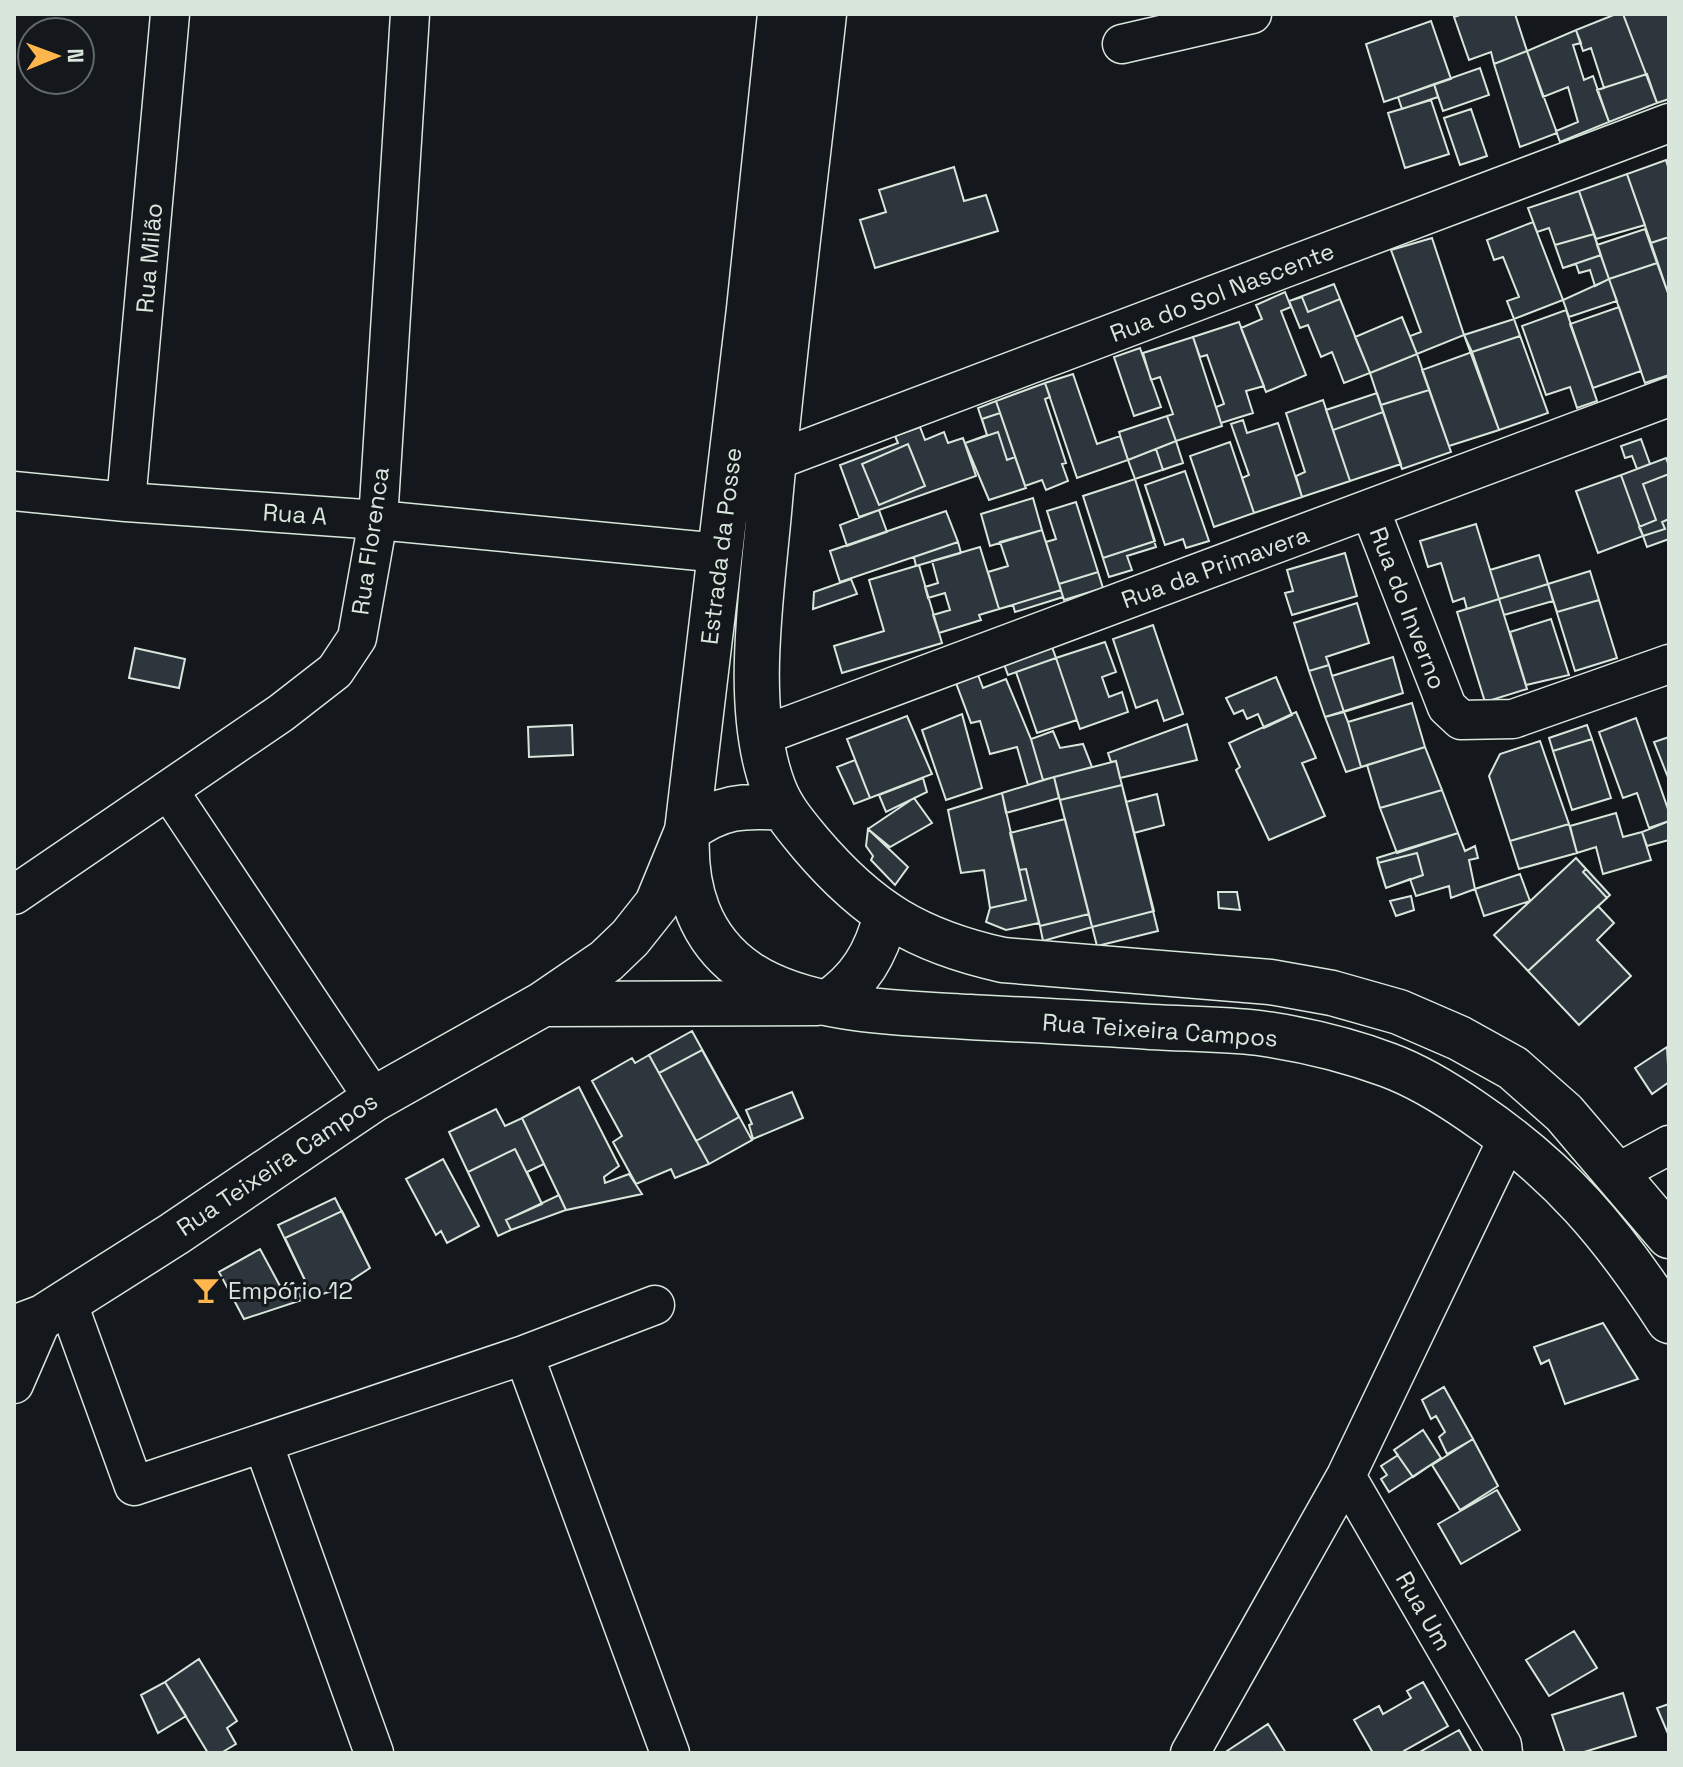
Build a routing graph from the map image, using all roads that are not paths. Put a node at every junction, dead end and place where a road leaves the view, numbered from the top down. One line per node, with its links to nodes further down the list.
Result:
1 (170, 14): 11 (street, Rua Milão)
2 (410, 14): 13 (street, Rua Florenca)
3 (780, 14): 14 (main road, Estrada da Posse)
4 (824, 14): 9 (main road, Estrada da Posse)
5 (1252, 14): 6 (street)
6 (1122, 44)
7 (1669, 123): 9 (street, Rua do Sol Nascente)
8 (1669, 397): 12 (street, Rua da Primavera)
9 (774, 461): 16 (main road, Estrada da Posse)
10 (14, 491): 11 (street, Rua A)
11 (126, 502): 13 (street, Rua A)
12 (1370, 509): 15 (street, Rua do Inverno); 16 (street, Rua da Primavera)
13 (378, 520): 14 (street, Rua A); 17 (street, Rua Florenca)
14 (720, 553): 19 (main road, Estrada da Posse)
15 (1669, 664)
16 (761, 736): 18 (main road, Estrada da Posse)
17 (169, 791): 20 (street, Rua Florenca); 24 (street)
18 (783, 808): 19 (main road); 21 (main road)
19 (687, 831): 22 (main road, Estrada da Posse); 23 (main road, Rua Teixeira Campos)
20 (14, 895)
21 (886, 915): 22 (main road); 27 (main road)
22 (827, 1003): 23 (main road, Rua Teixeira Campos); 25 (main road, Rua Teixeira Campos)
23 (543, 1004): 24 (main road, Rua Teixeira Campos)
24 (374, 1099): 30 (main road, Rua Teixeira Campos)
25 (1509, 1136): 31 (main road, Rua Teixeira Campos); 35 (street)
26 (1669, 1145): 27 (street)
27 (1617, 1173): 28 (main road)
28 (1669, 1236)
29 (655, 1305): 32 (street)
30 (41, 1315): 33 (street); 34 (street)
31 (1669, 1321)
32 (524, 1355): 34 (street); 38 (street)
33 (14, 1384)
34 (263, 1443): 37 (street)
35 (1346, 1476): 36 (street, Rua Um); 39 (street)
36 (1502, 1749)
37 (374, 1753)
38 (670, 1753)
39 (1190, 1753)

